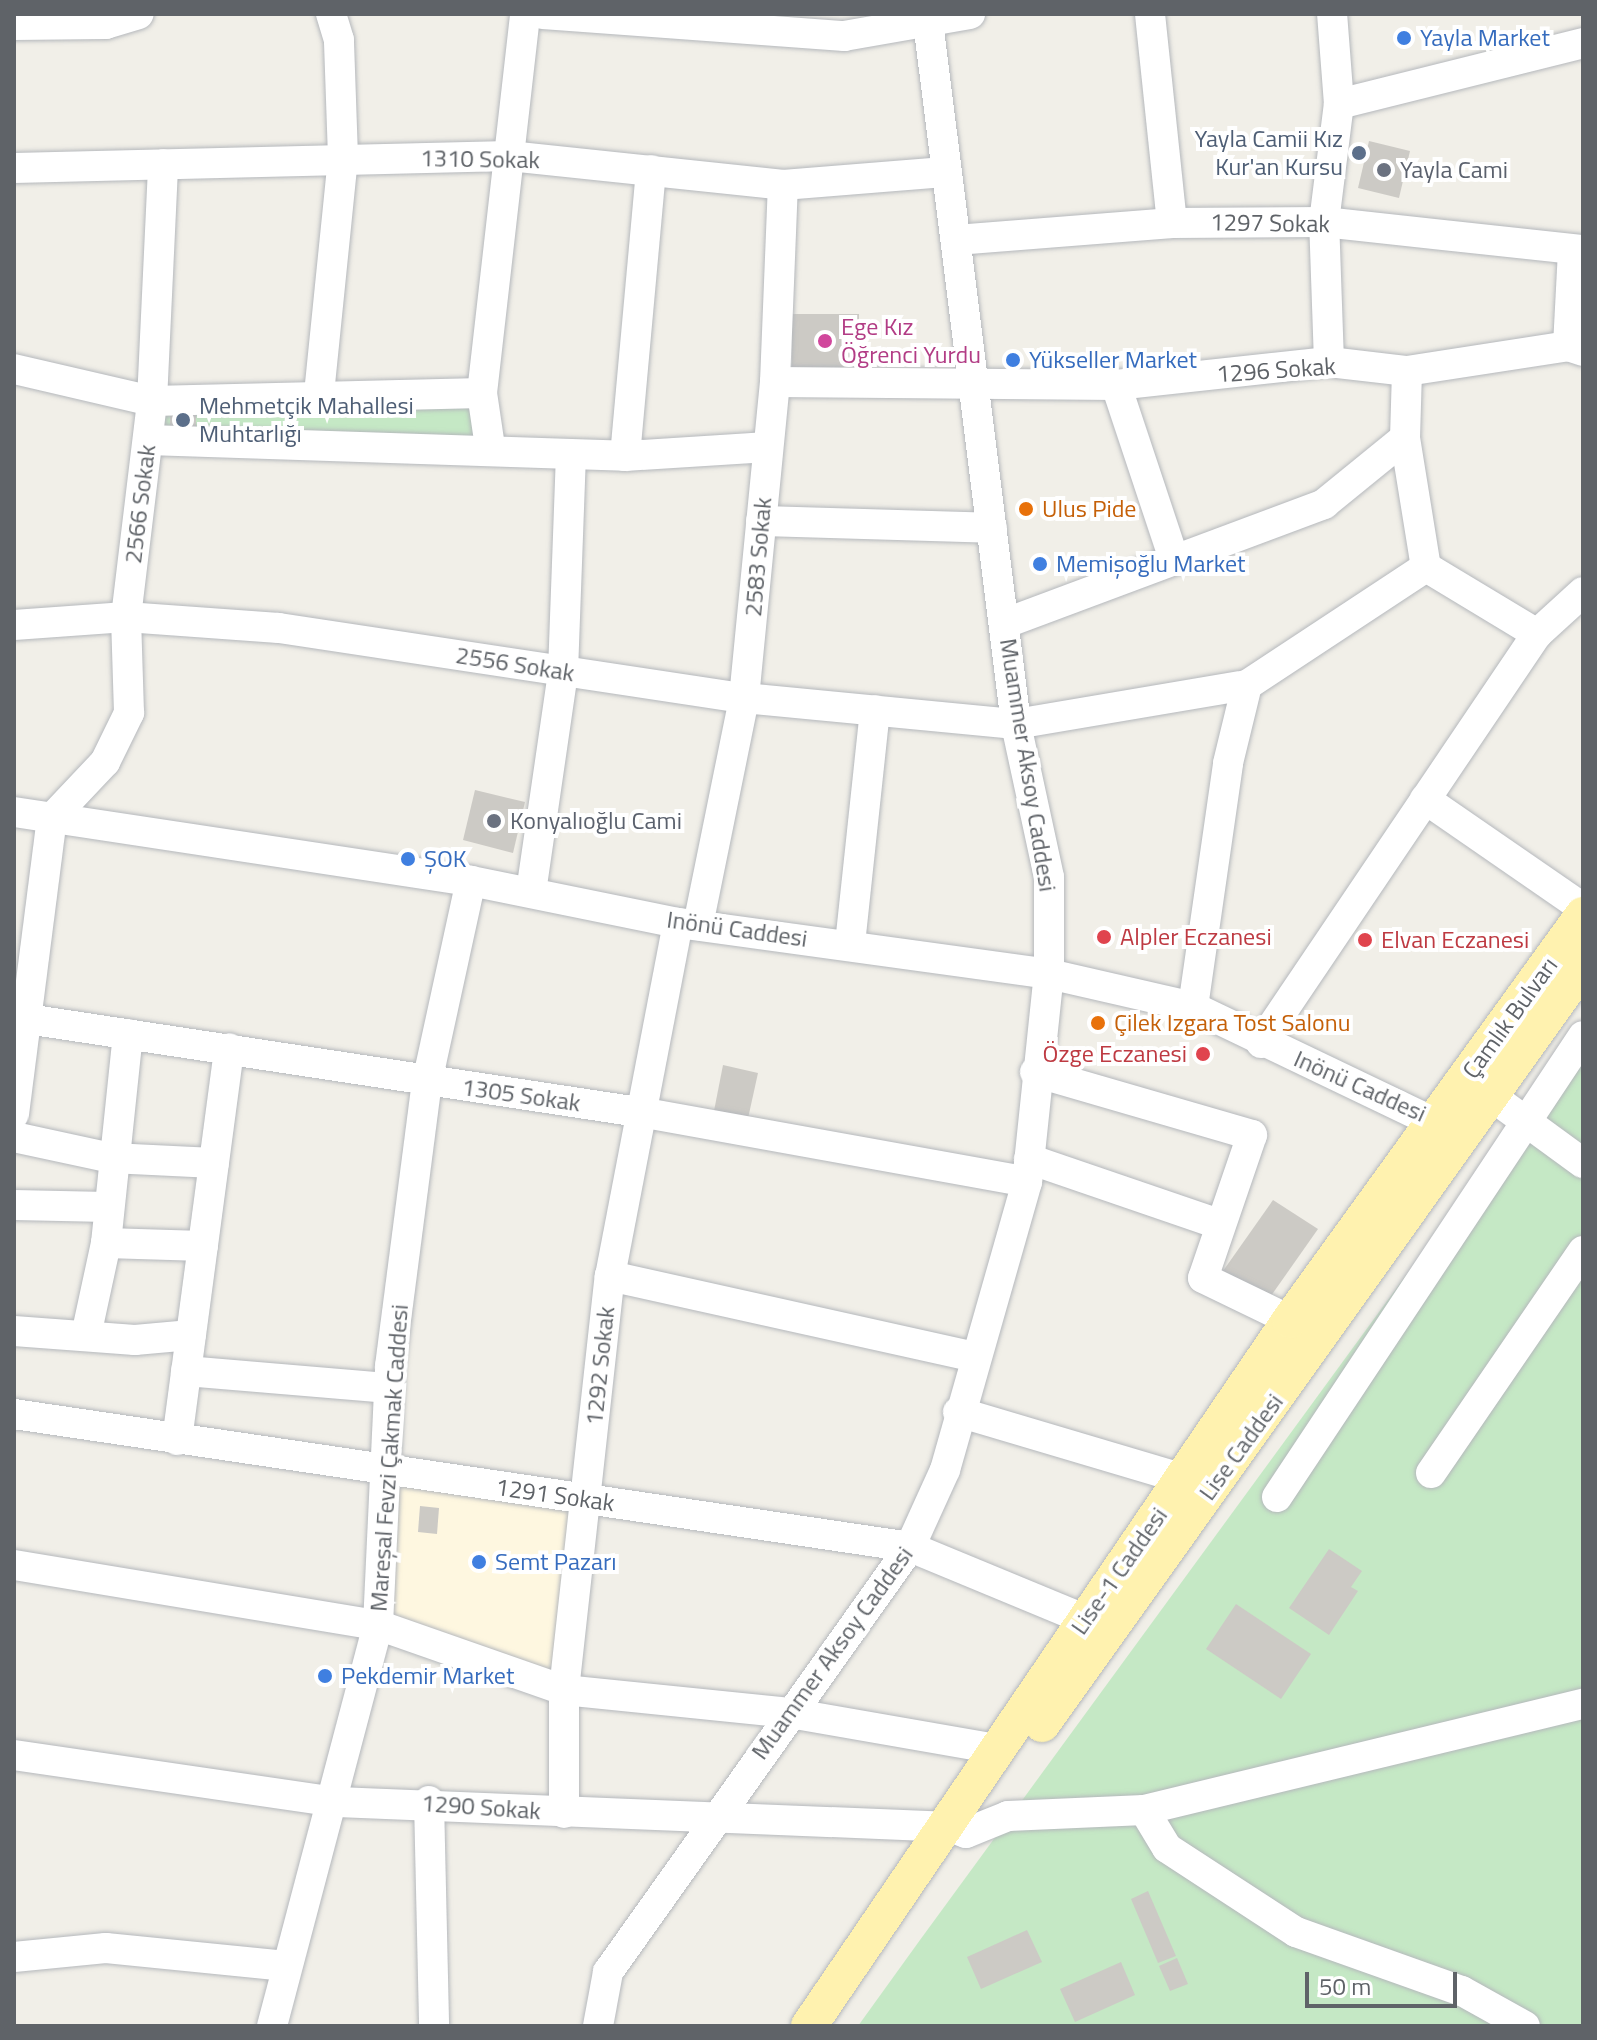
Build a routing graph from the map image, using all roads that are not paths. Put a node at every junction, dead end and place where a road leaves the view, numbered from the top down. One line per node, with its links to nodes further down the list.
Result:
1 (139, 14): 9 (street)
2 (331, 14): 13 (street)
3 (525, 14): 12 (street)
4 (543, 14): 8 (street)
5 (970, 14): 8 (street)
6 (1150, 14): 20 (street)
7 (1332, 14): 11 (street)
8 (927, 20): 17 (street, Muammer Aksoy Caddesi)
9 (14, 25)
10 (1583, 43): 11 (street)
11 (1339, 104): 19 (street)
12 (509, 156): 13 (street, 1310 Sokak); 16 (street, 1310 Sokak); 30 (street)
13 (343, 157): 14 (street, 1310 Sokak); 31 (street)
14 (163, 164): 15 (street, 1310 Sokak); 32 (street, 2566 Sokak)
15 (14, 168)
16 (651, 170): 18 (street, 1310 Sokak); 38 (street)
17 (944, 172): 18 (street, 1310 Sokak); 21 (street, Muammer Aksoy Caddesi)
18 (783, 185): 27 (street, 2583 Sokak)
19 (1324, 222): 20 (street, 1297 Sokak); 22 (street, 1297 Sokak); 24 (street)
20 (1172, 223): 21 (street, 1297 Sokak)
21 (956, 240): 29 (street, Muammer Aksoy Caddesi)
22 (1578, 250): 23 (street)
23 (1576, 349): 26 (street, 1296 Sokak)
24 (1329, 362): 26 (street, 1296 Sokak); 28 (street, 1296 Sokak)
25 (14, 369): 32 (street)
26 (1407, 371): 33 (street)
27 (775, 382): 29 (street, 1296 Sokak); 36 (street, 2583 Sokak)
28 (1116, 385): 29 (street, 1296 Sokak); 41 (street)
29 (972, 389): 40 (street, Muammer Aksoy Caddesi)
30 (482, 393): 31 (street); 35 (street)
31 (319, 394): 32 (street)
32 (152, 401): 34 (street, 2566 Sokak)
33 (1405, 438): 41 (street); 42 (street)
34 (148, 440): 35 (street); 44 (street, 2566 Sokak)
35 (490, 447): 37 (street)
36 (768, 447): 38 (street); 39 (street, 2583 Sokak)
37 (571, 454): 38 (street); 48 (street)
38 (625, 456)
39 (761, 521): 40 (street); 50 (street, 2583 Sokak)
40 (992, 528): 45 (street, Muammer Aksoy Caddesi)
41 (1174, 559): 45 (street)
42 (1426, 567): 47 (street); 49 (street)
43 (1583, 592): 47 (street)
44 (126, 617): 46 (street, 2556 Sokak); 48 (street, 2556 Sokak); 55 (street, 2566 Sokak)
45 (1006, 623): 52 (street, Muammer Aksoy Caddesi)
46 (14, 625)
47 (1537, 634): 53 (street)
48 (563, 672): 50 (street, 2556 Sokak); 57 (street)
49 (1247, 685): 52 (street, 2556 Sokak); 64 (street)
50 (744, 698): 51 (street, 2556 Sokak); 60 (street, 2583 Sokak)
51 (875, 710): 52 (street, 2556 Sokak); 61 (street)
52 (1016, 724): 63 (street, Muammer Aksoy Caddesi)
53 (1425, 799): 58 (street); 68 (street)
54 (14, 812): 55 (street, Inönü Caddesi)
55 (52, 818): 56 (street, Inönü Caddesi); 65 (street)
56 (471, 881): 57 (street, Inönü Caddesi); 71 (street, Mareşal Fevzi Çakmak Caddesi)
57 (531, 892): 60 (street, Inönü Caddesi)
58 (1583, 908)
59 (1583, 915): 76 (main road, Çamlık Bulvarı)
60 (688, 924): 61 (street, Inönü Caddesi); 73 (street, 1292 Sokak)
61 (850, 944): 63 (street, Inönü Caddesi)
62 (1583, 966): 72 (main road, Çamlık Bulvarı)
63 (1049, 974): 64 (street, Inönü Caddesi); 70 (street, Muammer Aksoy Caddesi)
64 (1193, 1007): 68 (street, Inönü Caddesi)
65 (20, 1018): 66 (street, 1305 Sokak); 74 (street)
66 (128, 1034): 69 (street, 1305 Sokak); 78 (street)
67 (1583, 1036): 75 (street)
68 (1261, 1043): 76 (street, Inönü Caddesi)
69 (229, 1048): 71 (street, 1305 Sokak); 79 (street)
70 (1035, 1072): 81 (street, Muammer Aksoy Caddesi); 84 (street)
71 (427, 1082): 73 (street, 1305 Sokak); 95 (street, Mareşal Fevzi Çakmak Caddesi)
72 (1491, 1096): 75 (street); 76 (main road, Lise Caddesi)
73 (645, 1113): 81 (street, 1305 Sokak); 88 (street, 1292 Sokak)
74 (14, 1114)
75 (1525, 1121): 80 (street); 102 (street)
76 (1449, 1129): 89 (main road, Lise-1 Caddesi); 118 (main road, Lise Caddesi)
77 (14, 1137): 78 (street)
78 (111, 1158): 79 (street); 83 (street)
79 (214, 1163): 86 (street)
80 (1583, 1163)
81 (1028, 1170): 84 (street, 1305 Sokak); 93 (street, Muammer Aksoy Caddesi)
82 (14, 1205): 83 (street)
83 (108, 1207): 85 (street)
84 (1219, 1224): 89 (street)
85 (106, 1243): 86 (street); 91 (street)
86 (203, 1246): 92 (street)
87 (1583, 1251): 100 (street)
88 (610, 1276): 93 (street); 103 (street, 1292 Sokak)
89 (1290, 1320): 101 (main road, Lise-1 Caddesi)
90 (14, 1331): 91 (street)
91 (87, 1331): 92 (street)
92 (191, 1335): 94 (street)
93 (972, 1356): 96 (street, Muammer Aksoy Caddesi)
94 (186, 1371): 95 (street); 98 (street)
95 (389, 1388): 99 (street, Mareşal Fevzi Çakmak Caddesi)
96 (958, 1412): 101 (street); 104 (street, Muammer Aksoy Caddesi)
97 (14, 1414): 98 (street, 1291 Sokak)
98 (177, 1440): 99 (street, 1291 Sokak)
99 (384, 1473): 103 (street, 1291 Sokak); 107 (street, Mareşal Fevzi Çakmak Caddesi)
100 (1431, 1473)
101 (1184, 1479): 106 (main road, Lise-1 Caddesi)
102 (1277, 1497)
103 (586, 1498): 104 (street, 1291 Sokak); 108 (street, 1292 Sokak)
104 (910, 1547): 106 (street, 1291 Sokak); 110 (street, Muammer Aksoy Caddesi)
105 (14, 1565): 107 (street)
106 (1084, 1619): 111 (main road, Lise-1 Caddesi)
107 (378, 1625): 108 (street); 114 (street, Mareşal Fevzi Çakmak Caddesi)
108 (564, 1690): 110 (street); 116 (street, 1292 Sokak)
109 (1583, 1704): 115 (street, 1290 Sokak)
110 (790, 1713): 111 (street); 117 (street, Muammer Aksoy Caddesi)
111 (996, 1749): 118 (main road, Lise-1 Caddesi)
112 (14, 1755): 114 (street, 1290 Sokak)
113 (429, 1801): 114 (street, 1290 Sokak); 116 (street, 1290 Sokak); 122 (street)
114 (337, 1802): 120 (street, Mareşal Fevzi Çakmak Caddesi)
115 (1144, 1810): 118 (street, 1290 Sokak); 125 (street)
116 (564, 1813): 117 (street, 1290 Sokak)
117 (711, 1821): 118 (street, 1290 Sokak); 123 (street, Muammer Aksoy Caddesi)
118 (951, 1827): 124 (main road, Lise-1 Caddesi)
119 (14, 1957): 120 (street)
120 (286, 1966): 121 (street, Mareşal Fevzi Çakmak Caddesi)
121 (272, 2026)
122 (434, 2026)
123 (598, 2026)
124 (809, 2026)
125 (1525, 2026)

